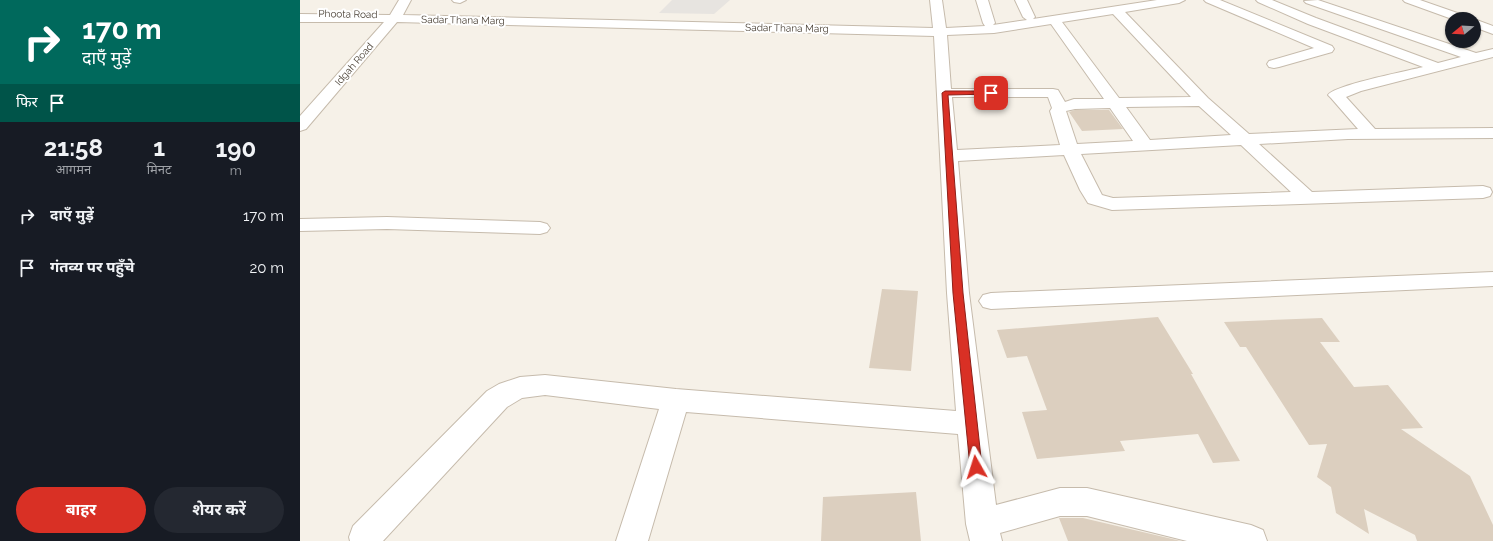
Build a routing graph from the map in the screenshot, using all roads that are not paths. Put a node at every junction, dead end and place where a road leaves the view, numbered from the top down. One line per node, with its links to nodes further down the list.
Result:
1 (405, 0): 15 (street, Idgah Road)
2 (936, 0): 21 (street)
3 (982, 0): 19 (street)
4 (1021, 0): 16 (street)
5 (1140, 0): 11 (street, Sadar Thana Marg)
6 (1179, 0): 11 (street, Sadar Thana Marg)
7 (1210, 0): 25 (street)
8 (1262, 0): 26 (street)
9 (1409, 0): 13 (street)
10 (1310, 1): 24 (street)
11 (1112, 5): 16 (street, Sadar Thana Marg); 18 (street, Sadar Thana Marg); 29 (street)
12 (326, 13): 14 (street, Phoota Road); 15 (street, Phoota Road); 17 (street, Phoota Road)
13 (1445, 13)
14 (300, 14)
15 (395, 17): 21 (street, Sadar Thana Marg); 28 (street, Idgah Road)
16 (1029, 17): 19 (street, Sadar Thana Marg)
17 (300, 18)
18 (1054, 20): 21 (street, Sadar Thana Marg); 31 (street)
19 (989, 23): 21 (street, Sadar Thana Marg)
20 (1481, 26): 22 (street)
21 (940, 28): 27 (street)
22 (1493, 30)
23 (1493, 53): 24 (street)
24 (1473, 57): 26 (street)
25 (1274, 64)
26 (1436, 67): 35 (street)
27 (945, 93): 32 (street); 39 (street)
28 (323, 100): 30 (street); 33 (street, Idgah Road)
29 (1203, 100): 31 (street); 36 (street)
30 (300, 102)
31 (1115, 104): 32 (street); 37 (street)
32 (1060, 108): 38 (street)
33 (300, 126)
34 (1493, 133): 35 (street)
35 (1371, 134): 36 (street)
36 (1245, 140): 37 (street); 41 (street)
37 (1145, 145): 38 (street)
38 (1070, 149): 39 (street); 41 (street)
39 (949, 156): 47 (street)
40 (1483, 192): 41 (street)
41 (1308, 198)
42 (300, 225): 43 (street)
43 (540, 228)
44 (1493, 279): 45 (street)
45 (991, 301)
46 (676, 400): 47 (street); 49 (street); 50 (street)
47 (972, 424): 48 (street)
48 (984, 533): 51 (street)
49 (365, 537)
50 (632, 541)
51 (1251, 541)

